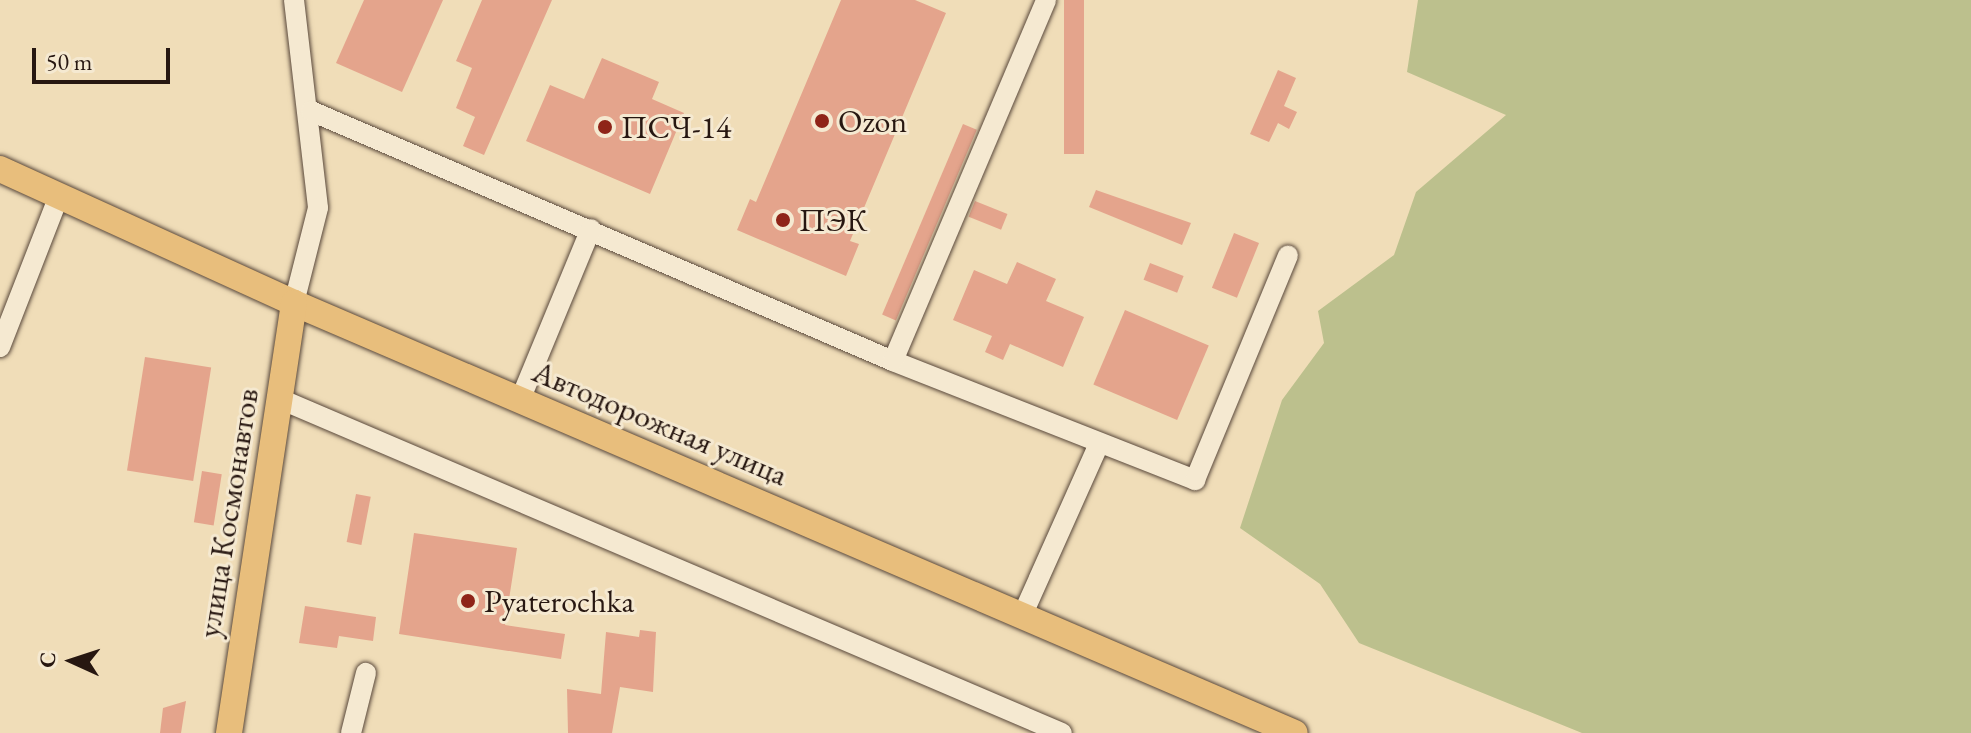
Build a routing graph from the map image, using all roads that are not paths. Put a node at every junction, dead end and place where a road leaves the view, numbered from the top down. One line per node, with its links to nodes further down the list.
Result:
1 (294, 0): 3 (street)
2 (1046, 0): 10 (street)
3 (311, 111): 6 (street); 8 (street)
4 (0, 169): 5 (main road, Автодорожная улица)
5 (59, 196): 8 (main road, Автодорожная улица); 9 (street)
6 (591, 229): 10 (street); 12 (street)
7 (1288, 256): 13 (street)
8 (294, 303): 11 (main road, улица Космонавтов); 12 (main road, Автодорожная улица)
9 (0, 347)
10 (893, 361): 13 (street)
11 (280, 399): 16 (main road, улица Космонавтов); 18 (street)
12 (520, 400): 14 (main road, Автодорожная улица)
13 (1099, 444): 14 (street)
14 (1022, 616): 19 (main road, Автодорожная улица)
15 (366, 673): 17 (street)
16 (229, 733)
17 (351, 733)
18 (1062, 733)
19 (1295, 733)

